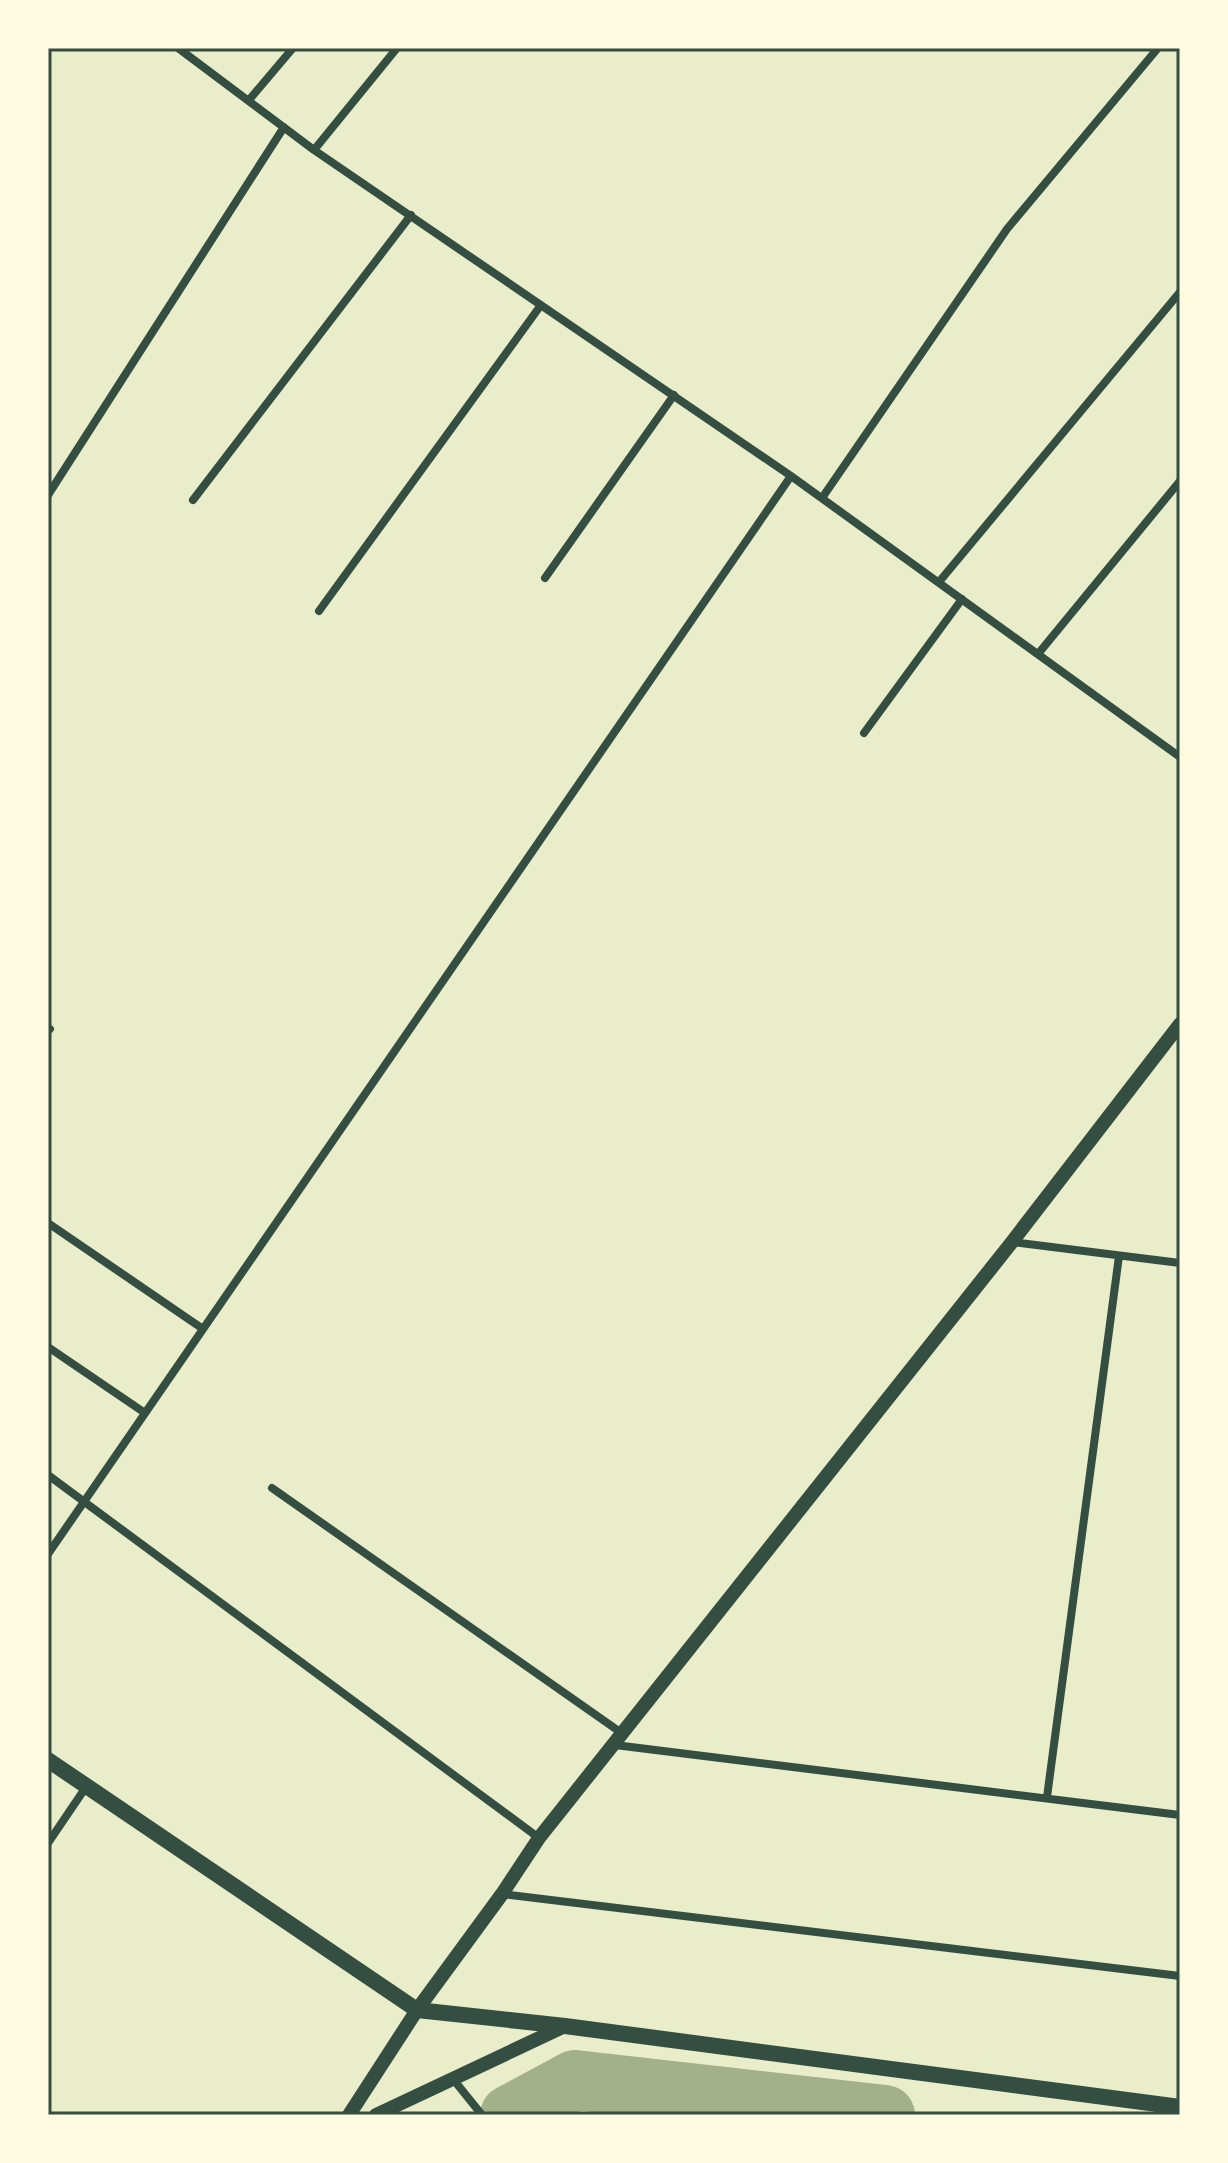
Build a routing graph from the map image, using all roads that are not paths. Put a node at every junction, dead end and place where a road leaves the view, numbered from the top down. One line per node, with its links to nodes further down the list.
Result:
1 (178, 48): 5 (street)
2 (293, 48): 6 (street)
3 (397, 48): 8 (street)
4 (1158, 48): 16 (street)
5 (190, 51): 6 (street)
6 (249, 100): 7 (street)
7 (284, 127): 8 (street); 15 (street)
8 (314, 150): 9 (street)
9 (411, 215): 11 (street); 17 (street)
10 (1180, 292): 19 (street)
11 (541, 305): 12 (street); 21 (street)
12 (674, 395): 13 (street); 18 (street)
13 (791, 476): 16 (street); 30 (street)
14 (1180, 481): 22 (street)
15 (48, 495)
16 (822, 498): 19 (street)
17 (193, 500)
18 (545, 578)
19 (939, 582): 20 (street)
20 (962, 599): 22 (street); 23 (street)
21 (319, 611)
22 (1038, 654): 24 (street)
23 (864, 733)
24 (1180, 757)
25 (1180, 1024): 27 (street)
26 (48, 1223): 30 (street)
27 (1012, 1242): 28 (street); 37 (street)
28 (1119, 1256): 29 (street); 40 (street)
29 (1180, 1263)
30 (203, 1329): 32 (street)
31 (48, 1347): 32 (street)
32 (145, 1413): 35 (street)
33 (48, 1475): 35 (street)
34 (272, 1488): 37 (street)
35 (84, 1501): 36 (street); 42 (street)
36 (48, 1554)
37 (619, 1739): 40 (street); 42 (street)
38 (48, 1760): 39 (main road)
39 (87, 1786): 43 (street); 46 (main road)
40 (1047, 1797): 41 (street)
41 (1180, 1815)
42 (539, 1838): 44 (street)
43 (48, 1843)
44 (502, 1894): 45 (street); 46 (street)
45 (1180, 1976)
46 (417, 2010): 47 (main road); 50 (street)
47 (565, 2026): 48 (street); 49 (main road)
48 (453, 2079): 51 (street); 52 (street)
49 (1180, 2107)
50 (349, 2115)
51 (376, 2115)
52 (482, 2115)

